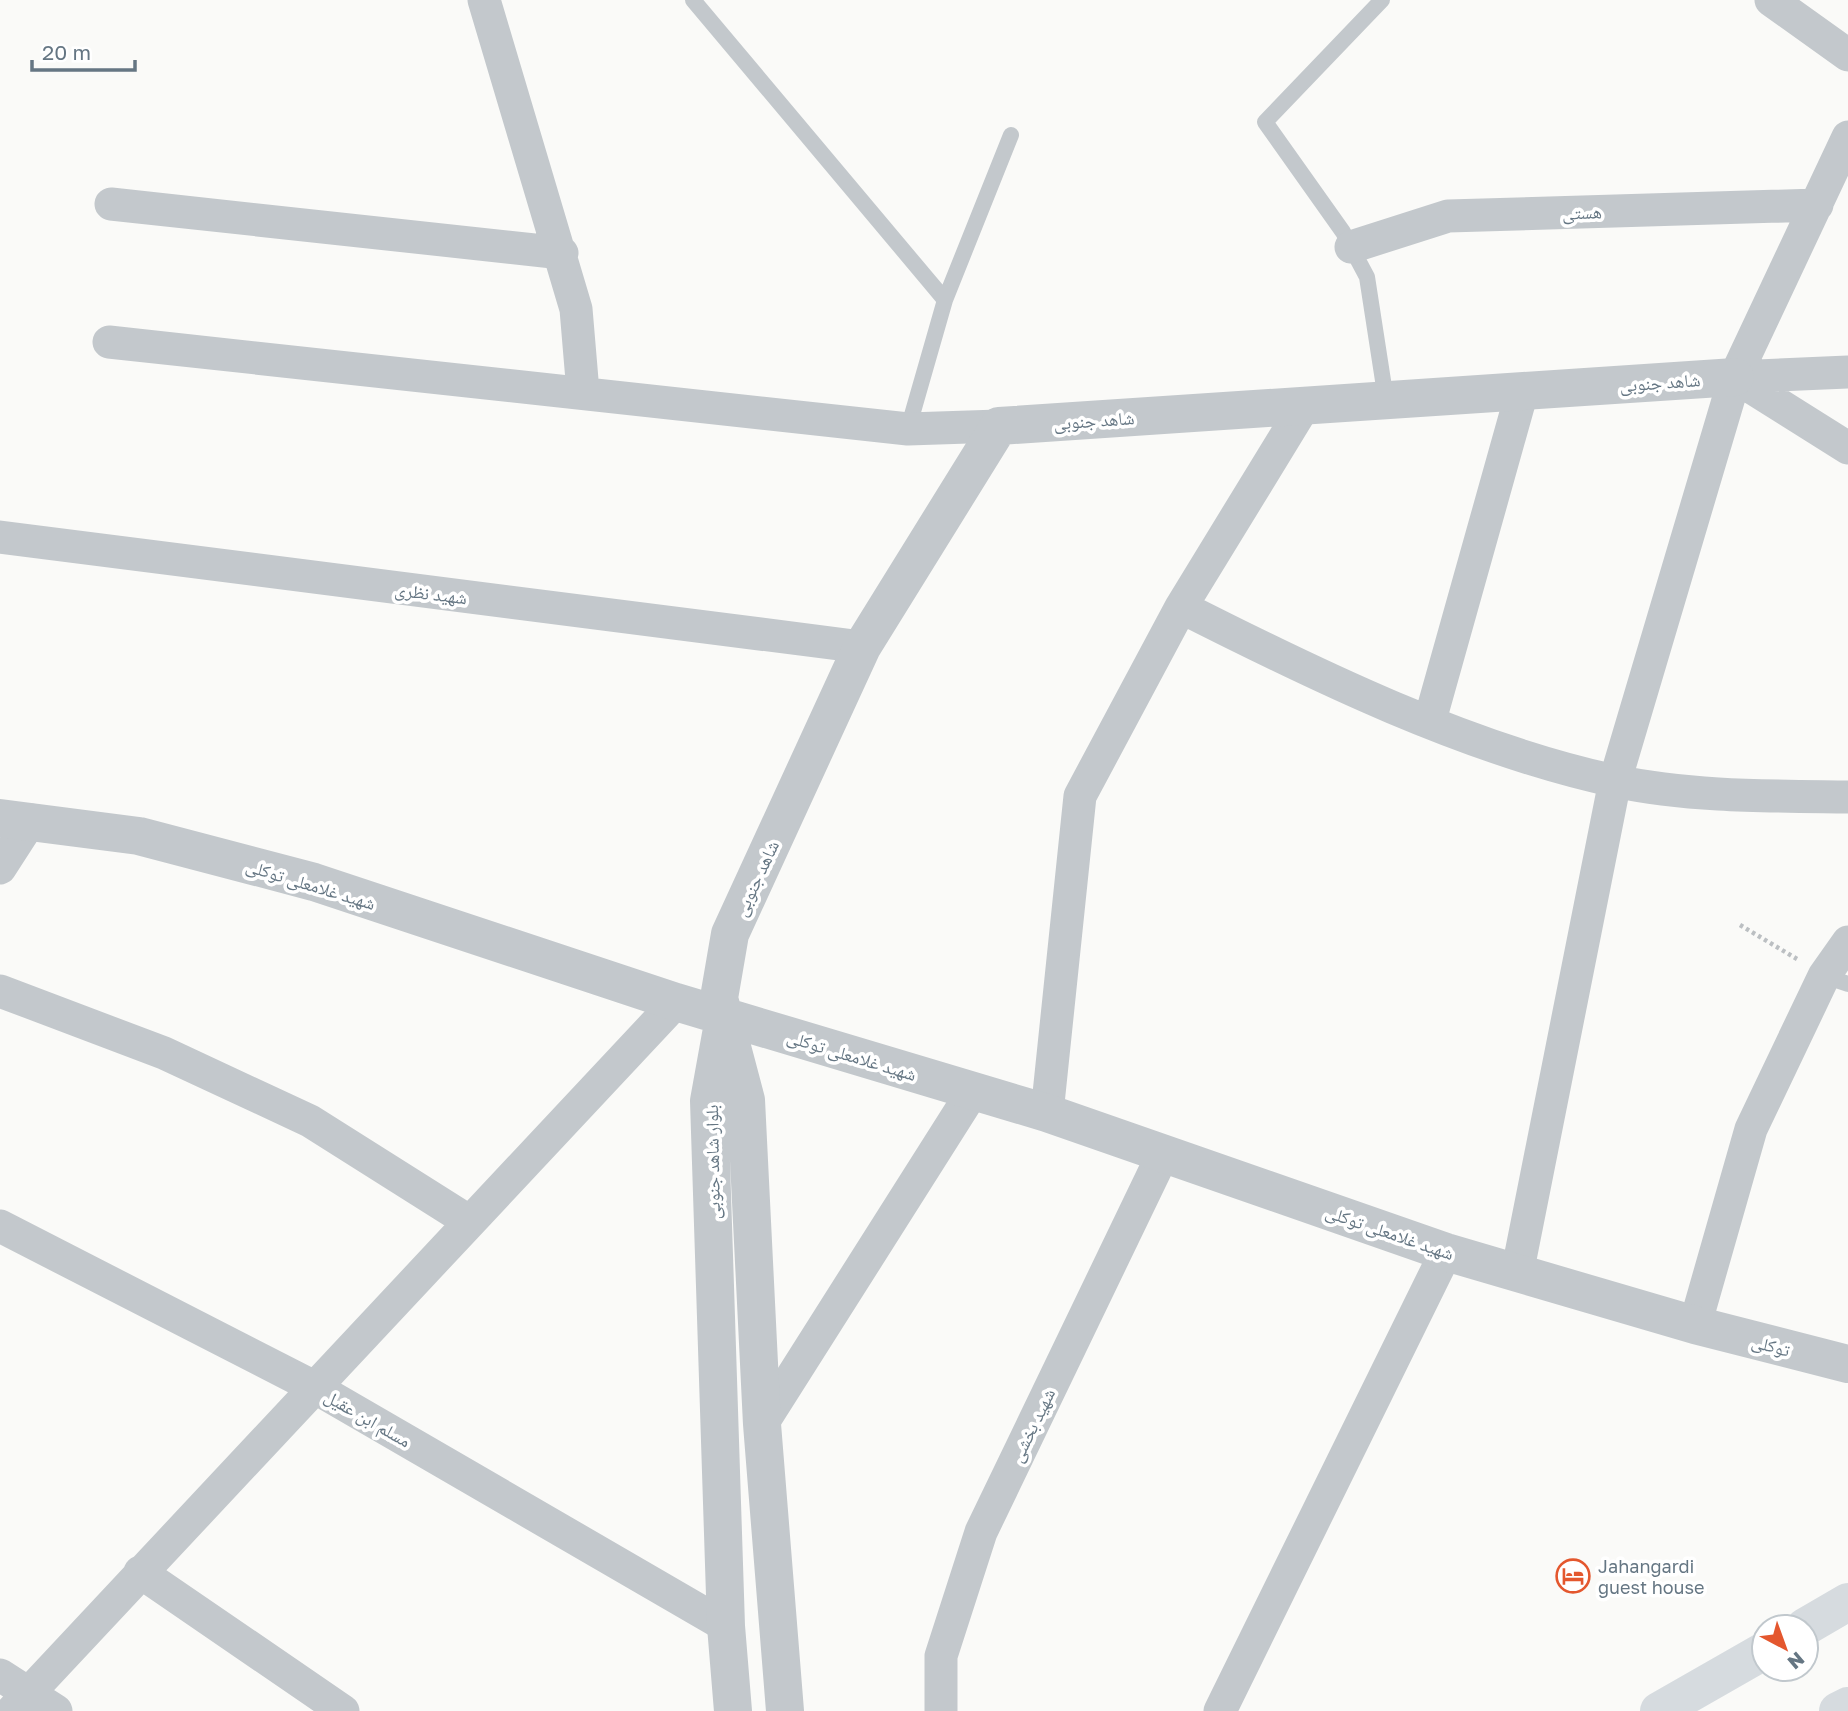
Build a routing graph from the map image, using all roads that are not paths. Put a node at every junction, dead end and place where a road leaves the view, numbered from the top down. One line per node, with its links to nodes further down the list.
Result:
1 (484, 0): 11 (street)
2 (693, 0): 12 (lane)
3 (1382, 0): 10 (lane)
4 (1771, 0): 5 (street)
5 (1848, 55)
6 (1011, 135): 12 (lane)
7 (1848, 137): 9 (street)
8 (111, 204): 11 (street)
9 (1817, 205): 10 (street, هستی); 15 (street)
10 (1351, 247): 18 (lane)
11 (562, 253): 16 (street)
12 (945, 300): 21 (lane)
13 (109, 342): 16 (street)
14 (1848, 372): 15 (street, شاهد جنوبی)
15 (1735, 377): 17 (street, شاهد جنوبی); 22 (street); 27 (street)
16 (583, 391): 21 (street)
17 (1522, 392): 18 (street, شاهد جنوبی); 26 (street)
18 (1386, 401): 19 (street, شاهد جنوبی)
19 (1304, 406): 20 (street, شاهد جنوبی); 24 (street)
20 (999, 426): 21 (street); 25 (street, شاهد جنوبی)
21 (908, 429)
22 (1848, 448)
23 (0, 537): 25 (street, شهید نظری)
24 (1181, 607): 26 (street); 37 (street)
25 (862, 647): 35 (street, شاهد جنوبی)
26 (1430, 720): 27 (street)
27 (1615, 781): 28 (street); 42 (street)
28 (1848, 797)
29 (15, 819): 30 (street); 34 (street, شهید غلامعلی توکلی)
30 (0, 868)
31 (1848, 942): 32 (street)
32 (1836, 980): 43 (street)
33 (0, 991): 39 (street)
34 (676, 1002): 35 (street, شهید غلامعلی توکلی); 39 (street)
35 (724, 1017): 36 (street, شهید غلامعلی توکلی); 46 (street, بلوار شاهد جنوبی); 50 (street, بلوار شاهد جنوبی)
36 (973, 1091): 37 (street, شهید غلامعلی توکلی); 46 (street)
37 (1048, 1113): 38 (street, شهید غلامعلی توکلی)
38 (1164, 1152): 41 (street, شهید غلامعلی توکلی); 58 (street, شهید بخشی)
39 (470, 1222): 45 (street)
40 (0, 1226): 45 (street, مسلم ابن عقیل)
41 (1446, 1252): 42 (street, شهید غلامعلی توکلی); 59 (street)
42 (1517, 1274): 43 (street, شهید غلامعلی توکلی)
43 (1695, 1325): 44 (street, توکلی)
44 (1845, 1360)
45 (314, 1387): 47 (street); 50 (street, مسلم ابن عقیل)
46 (762, 1424): 57 (street, بلوار شاهد جنوبی)
47 (140, 1572): 52 (street); 55 (street)
48 (1848, 1602): 49 (main road)
49 (1820, 1618)
50 (726, 1626): 56 (street, بلوار شاهد جنوبی)
51 (1750, 1659): 60 (main road)
52 (13, 1693): 54 (street)
53 (1848, 1706): 61 (main road)
54 (56, 1711)
55 (343, 1711)
56 (733, 1711)
57 (785, 1711)
58 (941, 1711)
59 (1220, 1711)
60 (1659, 1711)
61 (1838, 1711)

